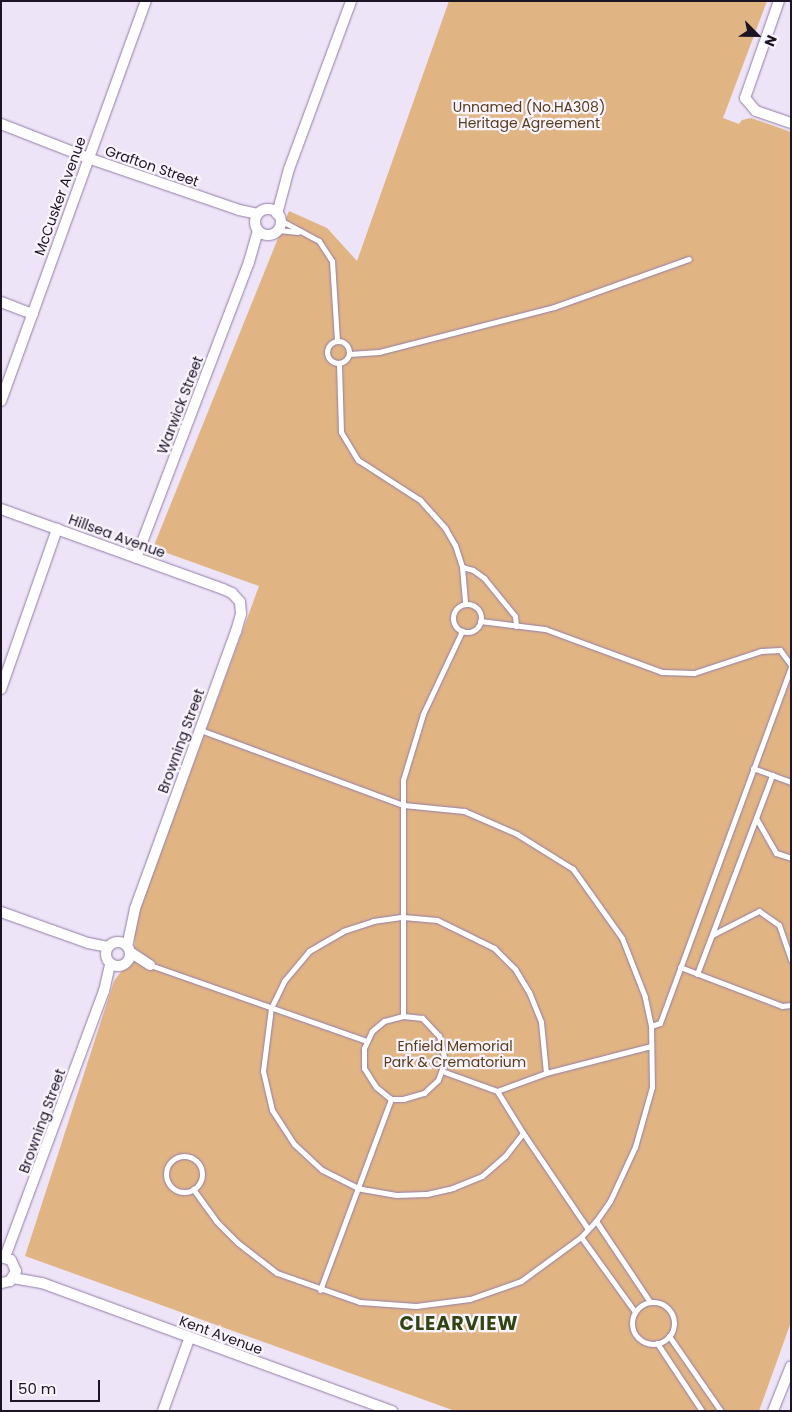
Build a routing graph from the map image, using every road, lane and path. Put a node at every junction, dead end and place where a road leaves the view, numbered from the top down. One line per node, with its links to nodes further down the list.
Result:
1 (146, 1): 6 (street, McCusker Avenue)
2 (351, 1): 7 (street)
3 (779, 1): 4 (street)
4 (791, 123)
5 (1, 124): 6 (street, Grafton Street)
6 (88, 158): 8 (street, Grafton Street); 12 (street, McCusker Avenue)
7 (277, 218): 8 (street); 8 (street); 9 (lane); 9 (lane)
8 (259, 226): 19 (street, Warwick Street)
9 (301, 232): 13 (lane)
10 (689, 259): 14 (lane)
11 (1, 302): 12 (street)
12 (33, 314): 16 (street, McCusker Avenue)
13 (337, 341): 14 (lane); 15 (lane)
14 (349, 354): 15 (lane)
15 (339, 364): 20 (lane)
16 (1, 401)
17 (1, 509): 18 (street, Hillsea Avenue)
18 (57, 529): 19 (street, Hillsea Avenue); 27 (street)
19 (136, 558): 21 (street, Hillsea Avenue)
20 (462, 567): 22 (lane); 24 (lane)
21 (223, 590): 28 (street, Browning Street)
22 (465, 604): 23 (lane); 25 (lane)
23 (480, 621): 24 (lane); 25 (lane)
24 (516, 626): 26 (lane)
25 (462, 631): 32 (lane)
26 (791, 665): 29 (lane)
27 (1, 688)
28 (200, 730): 32 (lane); 35 (street, Browning Street)
29 (753, 768): 30 (lane); 43 (lane)
30 (772, 776): 31 (lane); 33 (lane)
31 (791, 782)
32 (403, 805): 37 (lane); 48 (lane)
33 (756, 818): 34 (lane); 38 (lane)
34 (791, 858)
35 (135, 909): 39 (street, Browning Street); 40 (street, Browning Street)
36 (1, 912): 40 (street)
37 (403, 917): 46 (lane); 47 (lane); 52 (lane)
38 (712, 935): 41 (lane); 44 (lane)
39 (128, 949): 40 (street); 40 (street, Browning Street); 42 (street)
40 (114, 956): 42 (street); 61 (street, Browning Street)
41 (791, 960)
42 (150, 965): 46 (lane)
43 (680, 967): 44 (lane); 48 (lane)
44 (697, 974): 45 (lane)
45 (791, 1005)
46 (271, 1008): 49 (lane); 56 (lane)
47 (403, 1016): 49 (lane); 51 (lane)
48 (651, 1026): 50 (lane)
49 (367, 1041): 54 (lane)
50 (651, 1046): 52 (lane); 58 (lane)
51 (442, 1071): 53 (lane); 54 (lane)
52 (546, 1073): 53 (lane)
53 (497, 1091): 55 (lane)
54 (391, 1099): 56 (lane)
55 (523, 1133): 56 (lane); 59 (lane)
56 (358, 1188): 63 (lane)
57 (193, 1189): 57 (lane); 63 (lane)
58 (596, 1221): 59 (lane); 64 (lane)
59 (588, 1229): 60 (lane)
60 (581, 1237): 63 (lane); 65 (lane)
61 (10, 1264): 62 (street); 67 (street, Kent Avenue)
62 (1, 1283)
63 (320, 1290)
64 (650, 1302): 65 (lane); 66 (lane)
65 (635, 1312): 68 (lane)
66 (669, 1336): 68 (lane); 73 (lane)
67 (189, 1339): 70 (street); 71 (street, Kent Avenue)
68 (657, 1343): 72 (lane)
69 (791, 1366): 74 (street)
70 (163, 1411)
71 (392, 1411)
72 (702, 1411)
73 (721, 1411)
74 (773, 1411)

